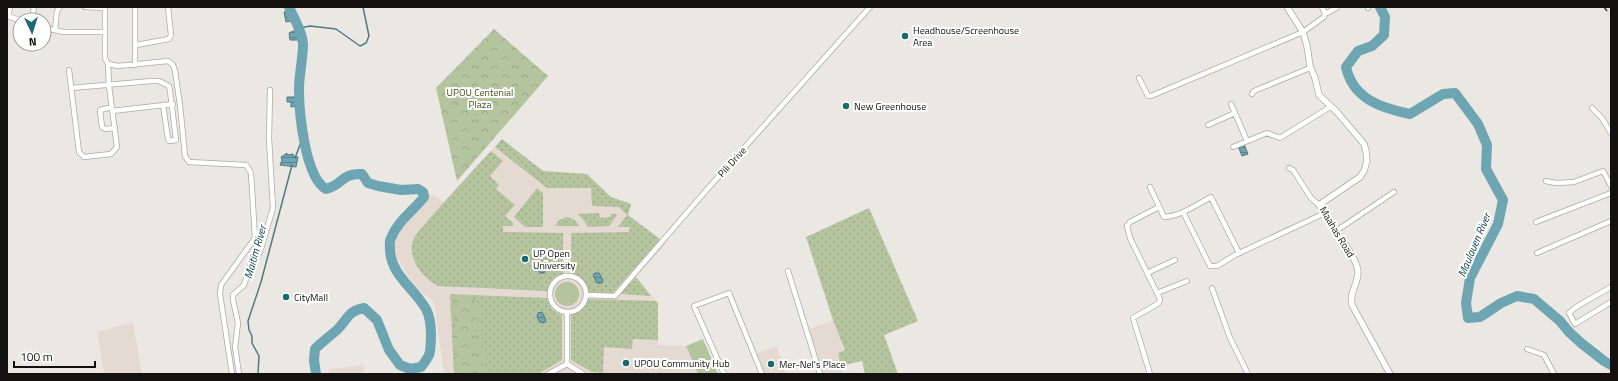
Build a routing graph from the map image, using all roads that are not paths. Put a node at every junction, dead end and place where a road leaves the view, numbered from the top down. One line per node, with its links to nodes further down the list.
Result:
1 (10, 7): 12 (street)
2 (60, 7): 14 (street)
3 (85, 7): 4 (street)
4 (105, 7): 15 (street)
5 (135, 7): 17 (street)
6 (168, 7): 17 (street)
7 (870, 7): 61 (street, Pili Drive)
8 (1286, 7): 16 (street, Maahas Road)
9 (1322, 7): 11 (street)
10 (1338, 7): 11 (street)
11 (1325, 14): 16 (street)
12 (8, 17)
13 (52, 29): 14 (street)
14 (55, 30): 15 (street)
15 (105, 32): 18 (street)
16 (1303, 32): 20 (street, Maahas Road); 22 (street)
17 (136, 45): 19 (street)
18 (108, 64): 19 (street); 23 (street)
19 (135, 65): 66 (street)
20 (1310, 68): 26 (street); 30 (street, Maahas Road)
21 (69, 70): 24 (street)
22 (1139, 78)
23 (109, 84): 24 (street); 27 (street); 32 (street)
24 (71, 88): 35 (street)
25 (270, 90): 67 (street)
26 (1252, 94)
27 (173, 104): 29 (street); 29 (street)
28 (1231, 104): 33 (street)
29 (163, 105): 32 (street)
30 (1330, 107): 37 (street); 45 (street, Maahas Road)
31 (1592, 108): 36 (street)
32 (112, 109): 35 (street); 35 (street)
33 (1235, 113): 34 (street); 37 (street)
34 (1208, 125)
35 (115, 128)
36 (1611, 133)
37 (1247, 141): 38 (street)
38 (1233, 147)
39 (1289, 168): 45 (street)
40 (1546, 181): 41 (street)
41 (1611, 186)
42 (1150, 187): 46 (street)
43 (1394, 192): 51 (street)
44 (1611, 192): 50 (street)
45 (1319, 205): 48 (street, Maahas Road)
46 (1158, 207): 47 (street); 56 (street)
47 (1183, 212): 52 (street); 52 (street)
48 (1325, 213): 51 (street, Maahas Road); 52 (street)
49 (1611, 221): 53 (street)
50 (1536, 222)
51 (1336, 231): 75 (street, Maahas Road)
52 (1239, 253)
53 (1537, 253)
54 (1175, 260): 56 (street)
55 (788, 271): 72 (street)
56 (1147, 273): 60 (street)
57 (1187, 281): 60 (street)
58 (1611, 287): 62 (street)
59 (1212, 288): 74 (street)
60 (1157, 293): 73 (street)
61 (586, 295): 63 (street); 63 (street)
62 (1611, 302)
63 (567, 312): 65 (street)
64 (1527, 349): 76 (street)
65 (567, 364): 68 (street); 69 (street)
66 (232, 374)
67 (239, 374)
68 (548, 374)
69 (583, 374)
70 (724, 374): 71 (street)
71 (762, 374)
72 (820, 374)
73 (1150, 374)
74 (1248, 374)
75 (1390, 374)
76 (1554, 374)

